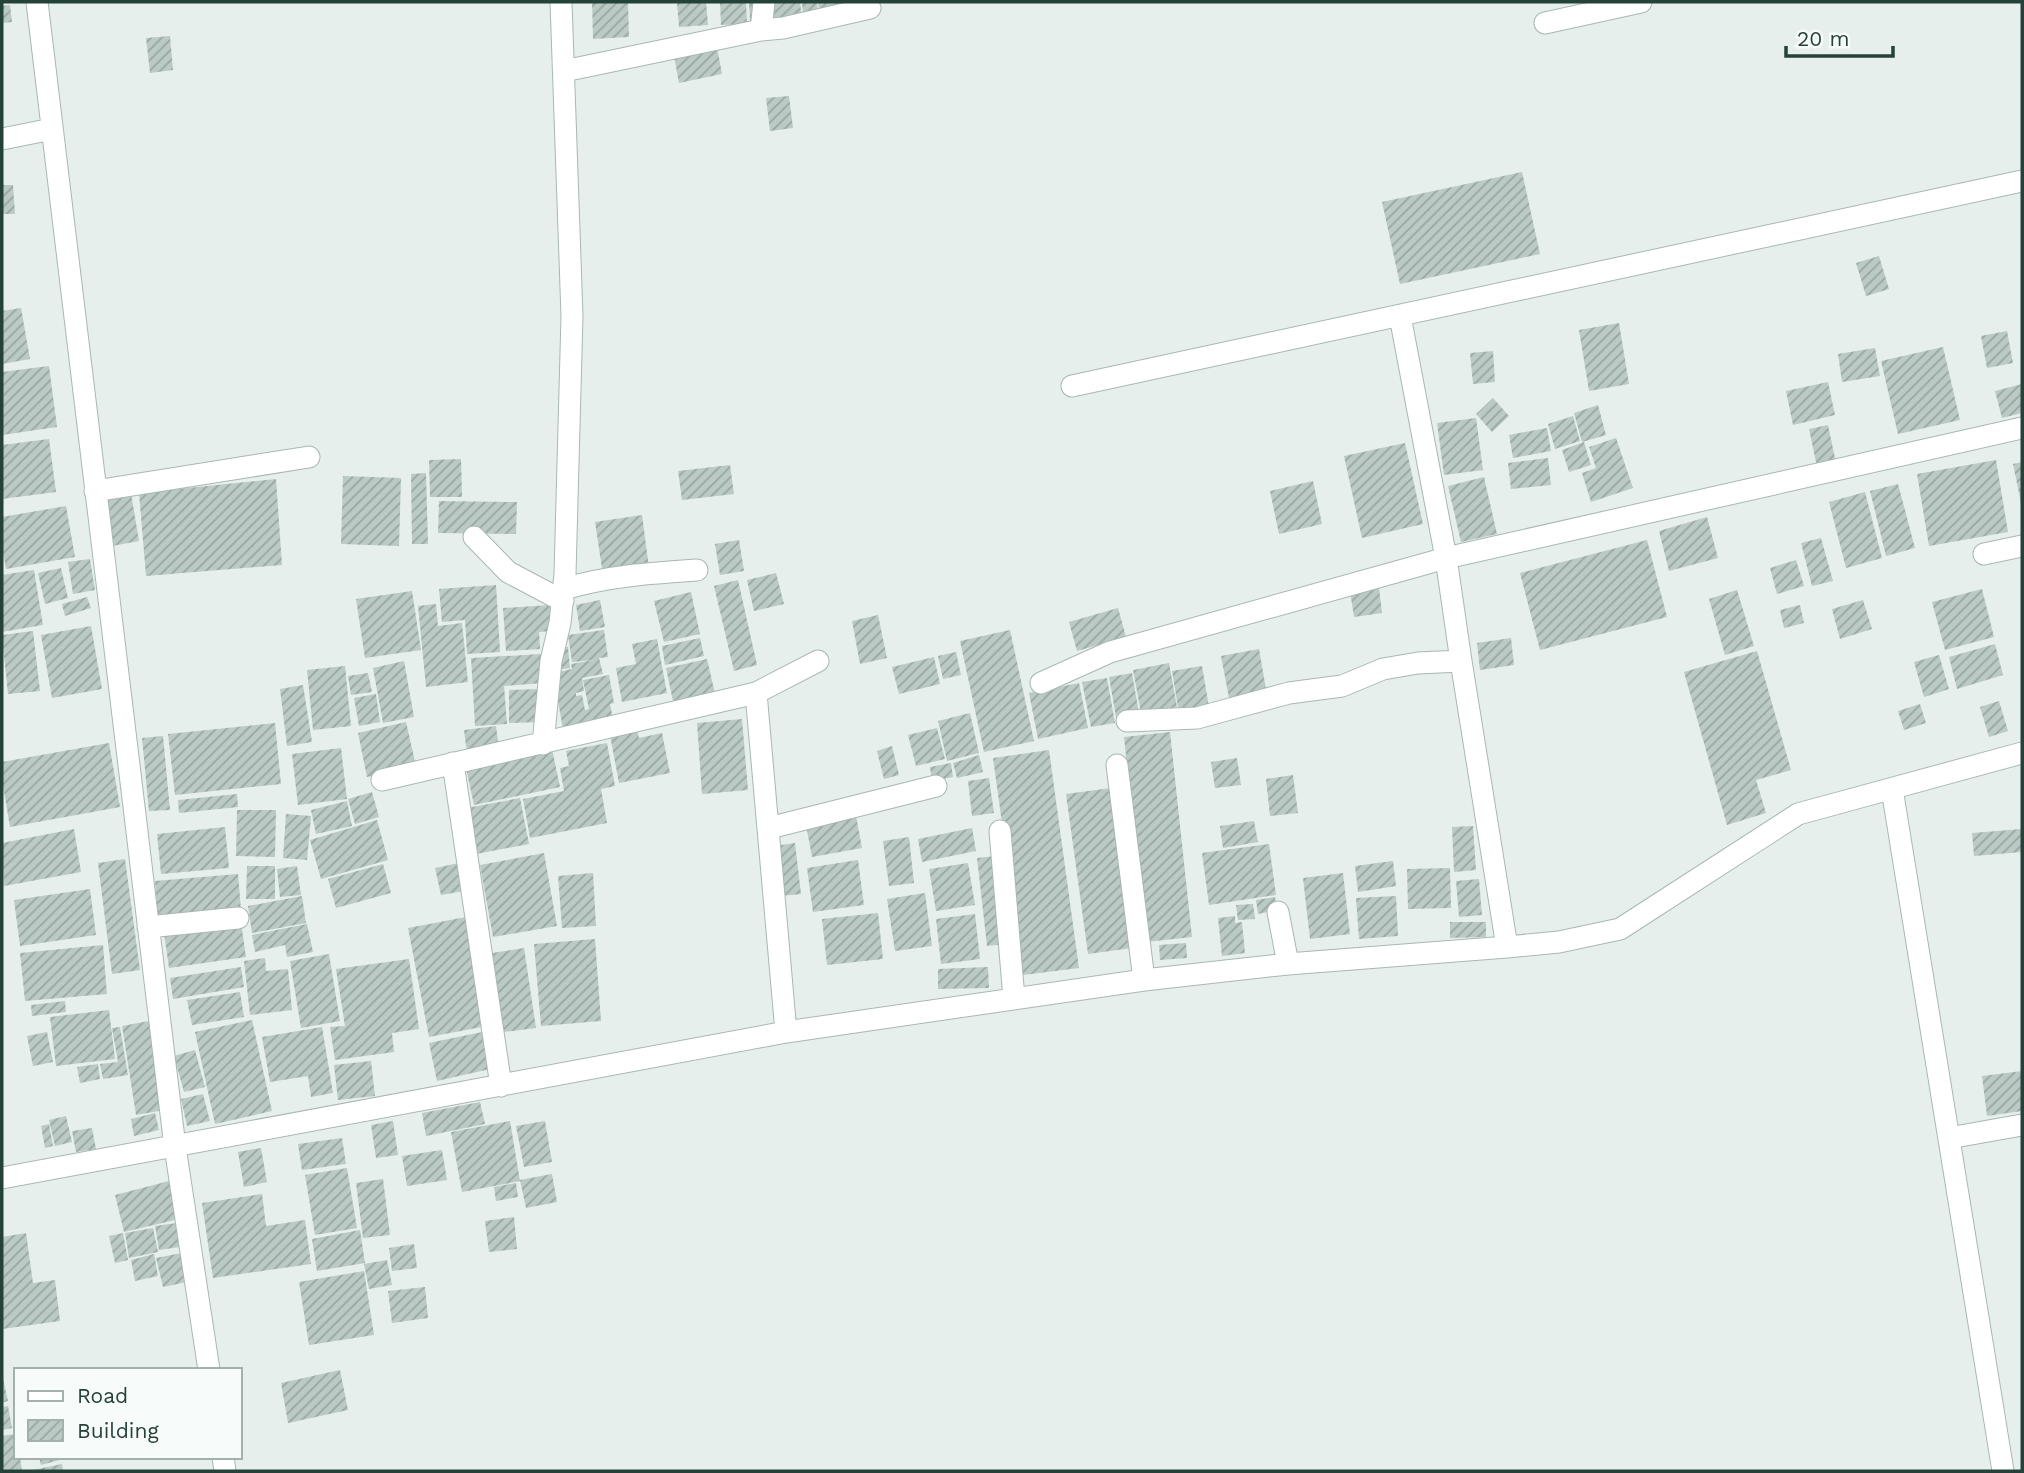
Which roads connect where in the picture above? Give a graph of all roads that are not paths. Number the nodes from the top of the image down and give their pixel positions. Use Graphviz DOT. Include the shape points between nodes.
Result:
graph roads {
  1 [pos="37,2"];
  2 [pos="561,2"];
  3 [pos="764,2"];
  4 [pos="1641,2"];
  5 [pos="870,8"];
  6 [pos="1545,23"];
  7 [pos="761,30"];
  8 [pos="564,71"];
  9 [pos="51,129"];
  10 [pos="2,139"];
  11 [pos="2022,181"];
  12 [pos="1400,316"];
  13 [pos="1072,386"];
  14 [pos="2022,428"];
  15 [pos="309,457"];
  16 [pos="95,491"];
  17 [pos="474,537"];
  18 [pos="2022,546"];
  19 [pos="1984,554"];
  20 [pos="1446,558"];
  21 [pos="697,570"];
  22 [pos="563,595"];
  23 [pos="818,661"];
  24 [pos="1461,661"];
  25 [pos="1041,683"];
  26 [pos="756,693"];
  27 [pos="1127,722"];
  28 [pos="543,744"];
  29 [pos="2022,753"];
  30 [pos="453,763"];
  31 [pos="1117,765"];
  32 [pos="382,780"];
  33 [pos="936,786"];
  34 [pos="1892,789"];
  35 [pos="768,828"];
  36 [pos="1000,831"];
  37 [pos="1278,912"];
  38 [pos="237,918"];
  39 [pos="148,928"];
  40 [pos="1507,947"];
  41 [pos="1287,964"];
  42 [pos="1144,980"];
  43 [pos="1014,999"];
  44 [pos="786,1032"];
  45 [pos="501,1086"];
  46 [pos="2022,1125"];
  47 [pos="1949,1138"];
  48 [pos="175,1147"];
  49 [pos="2,1178"];
  50 [pos="209,1368"];
  51 [pos="2003,1471"];
  1 -- 9 [label="street"];
  2 -- 8 [label="street"];
  3 -- 7 [label="street"];
  4 -- 6 [label="street"];
  5 -- 7 [label="street"];
  7 -- 8 [label="street"];
  8 -- 22 [label="street" via="572,316"];
  9 -- 10 [label="street"];
  9 -- 16 [label="street"];
  11 -- 12 [label="street"];
  12 -- 13 [label="street"];
  12 -- 20 [label="street"];
  14 -- 20 [label="street"];
  15 -- 16 [label="street"];
  16 -- 39 [label="street"];
  17 -- 22 [label="street" via="508,572"];
  18 -- 19 [label="street"];
  20 -- 24 [label="street"];
  20 -- 25 [label="street" via="1110,652"];
  21 -- 22 [label="street" via="585,582"];
  22 -- 28 [label="street"];
  23 -- 26 [label="street"];
  24 -- 27 [label="street" via="1383,669 1342,686 1289,693 1196,718"];
  24 -- 40 [label="street"];
  26 -- 28 [label="street"];
  26 -- 35 [label="street"];
  28 -- 30 [label="street"];
  29 -- 34 [label="street"];
  30 -- 32 [label="street"];
  30 -- 45 [label="street"];
  31 -- 42 [label="street"];
  33 -- 35 [label="street"];
  34 -- 40 [label="street" via="1797,814 1620,929"];
  34 -- 47 [label="street"];
  35 -- 44 [label="street"];
  36 -- 43 [label="street"];
  37 -- 41 [label="street"];
  38 -- 39 [label="street"];
  39 -- 48 [label="street"];
  40 -- 41 [label="street"];
  41 -- 42 [label="street"];
  42 -- 43 [label="street"];
  43 -- 44 [label="street"];
  44 -- 45 [label="street"];
  45 -- 48 [label="street"];
  46 -- 47 [label="street"];
  47 -- 51 [label="street"];
  48 -- 49 [label="street"];
  48 -- 50 [label="street"];
}
